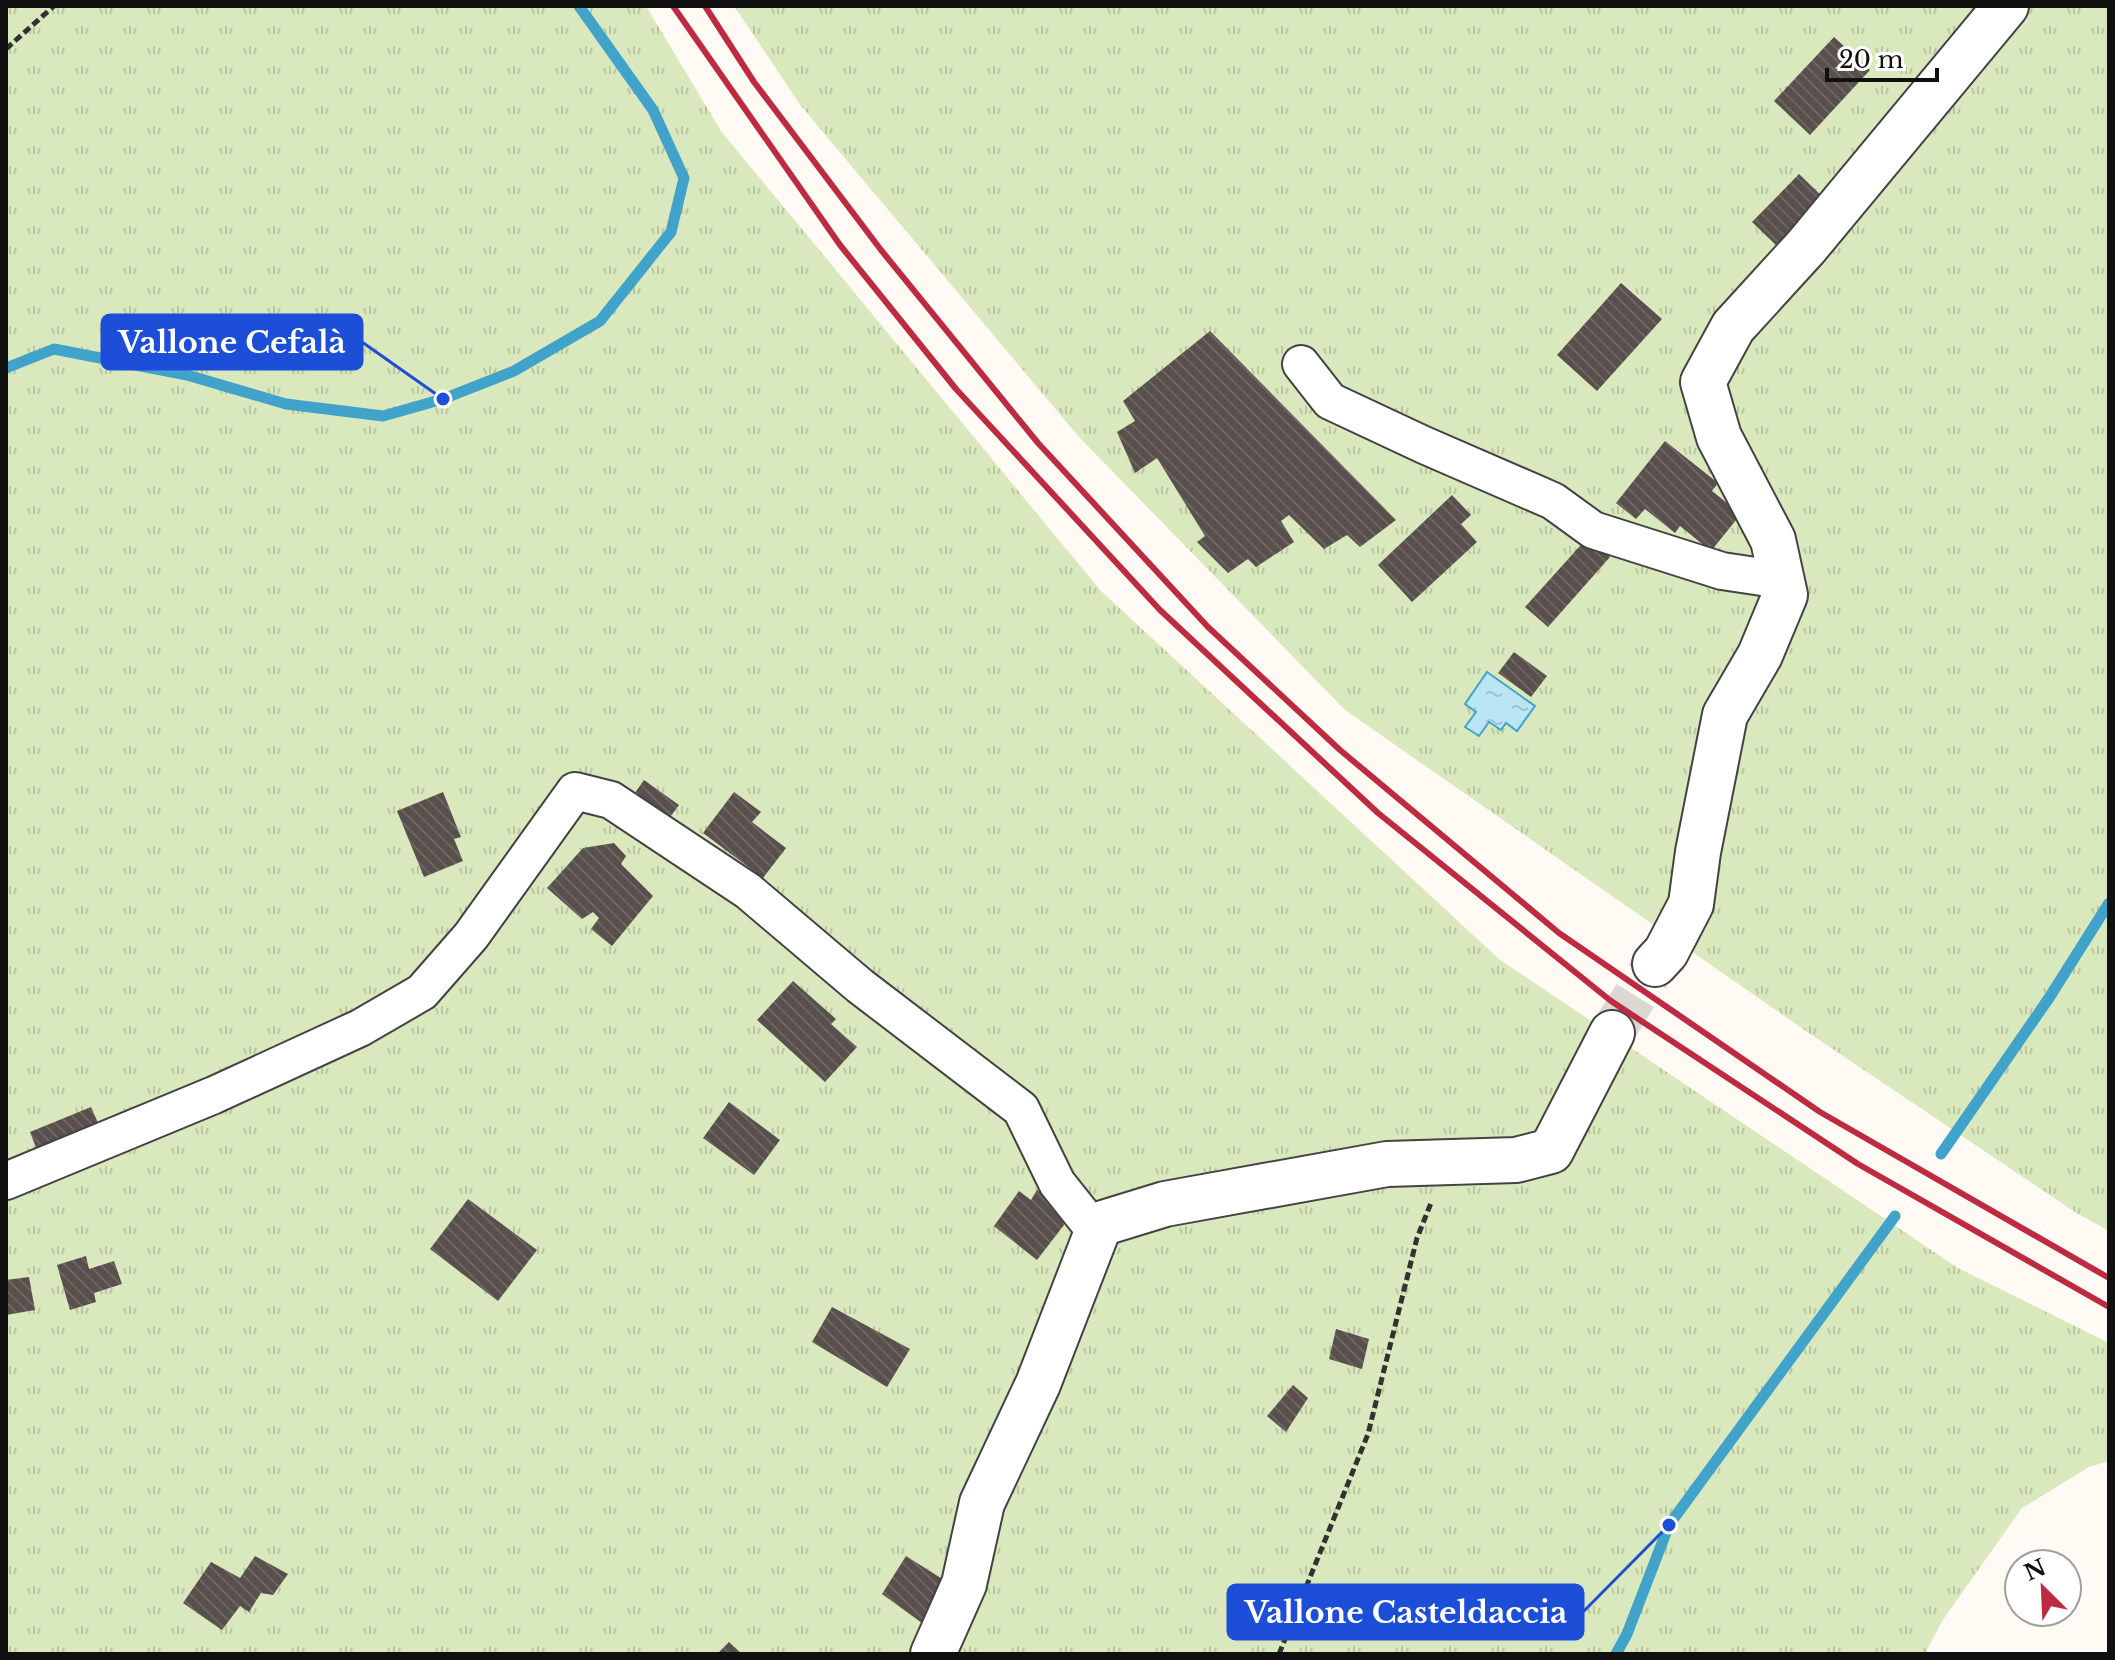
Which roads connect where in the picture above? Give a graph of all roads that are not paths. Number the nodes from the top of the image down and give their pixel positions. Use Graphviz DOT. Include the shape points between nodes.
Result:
graph roads {
  1 [pos="2006,6"];
  2 [pos="1301,364"];
  3 [pos="1782,580"];
  4 [pos="1655,964"];
  5 [pos="1612,1033"];
  6 [pos="6,1181"];
  7 [pos="1096,1232"];
  8 [pos="933,1654"];
  1 -- 3 [label="street" via="1733,327 1703,382 1719,437 1773,540"];
  2 -- 3 [label="street" via="1330,401 1553,501 1593,530 1722,571"];
  3 -- 4 [label="street" via="1785,595 1760,655 1725,715 1691,904"];
  5 -- 7 [label="street" via="1551,1151 1516,1160 1387,1164 1165,1204 1100,1224"];
  6 -- 7 [label="street" via="214,1095 360,1028 422,992 471,936 575,791 611,800 748,891 860,986 1021,1109 1057,1183"];
  7 -- 8 [label="street" via="1038,1384 982,1503 964,1584"];
}
